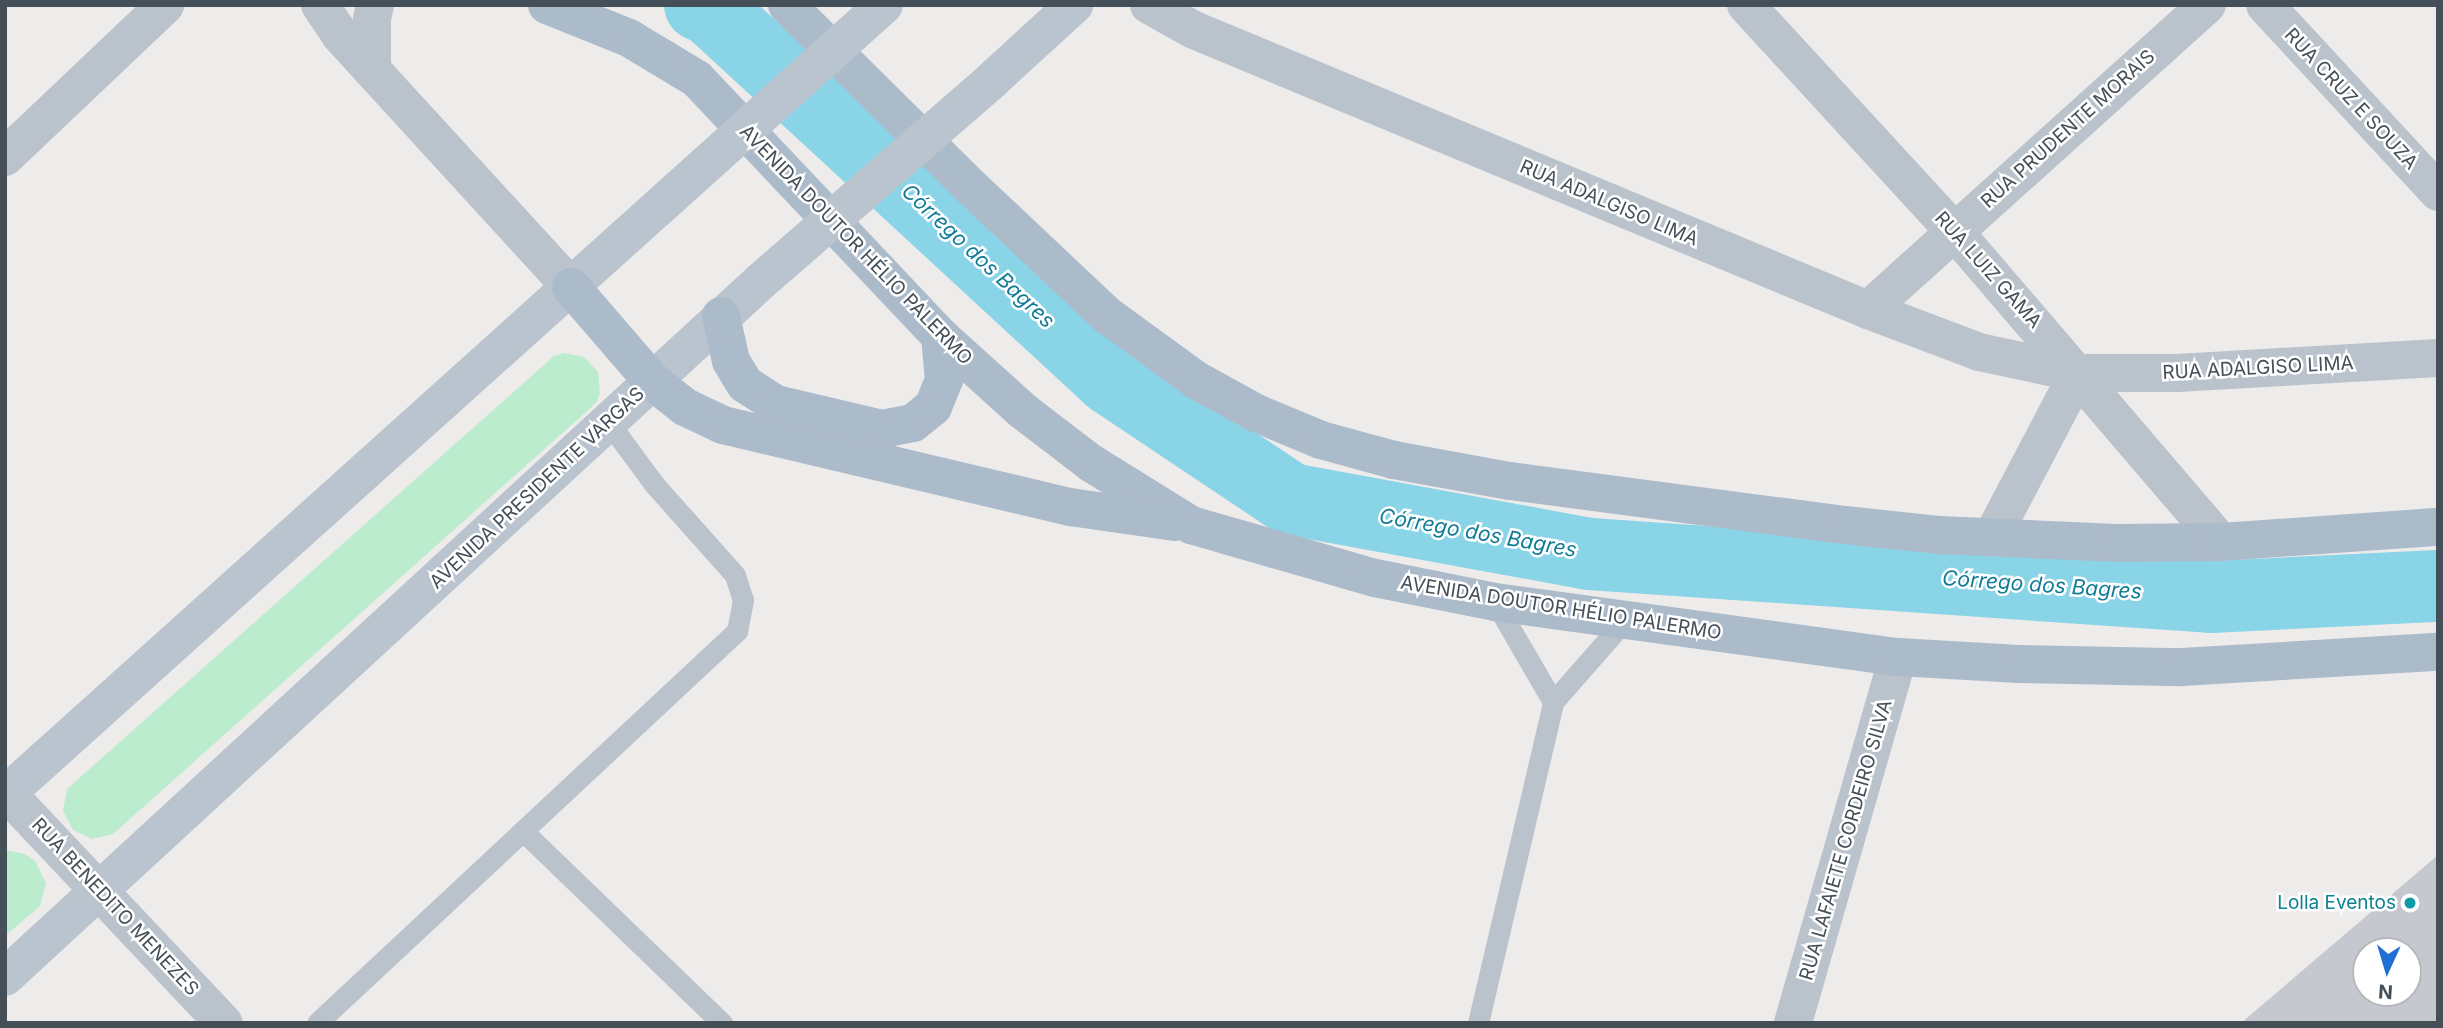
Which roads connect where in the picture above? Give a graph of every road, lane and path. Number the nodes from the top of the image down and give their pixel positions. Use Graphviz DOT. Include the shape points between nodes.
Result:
graph roads {
  1 [pos="165,5"];
  2 [pos="320,5"];
  3 [pos="375,5"];
  4 [pos="547,5"];
  5 [pos="787,5"];
  6 [pos="884,5"];
  7 [pos="1074,5"];
  8 [pos="1149,5"];
  9 [pos="1746,5"];
  10 [pos="2207,5"];
  11 [pos="2265,5"];
  12 [pos="372,70"];
  13 [pos="5,157"];
  14 [pos="2438,192"];
  15 [pos="1954,231"];
  16 [pos="572,287"];
  17 [pos="1868,310"];
  18 [pos="721,316"];
  19 [pos="940,336"];
  20 [pos="2438,358"];
  21 [pos="2078,373"];
  22 [pos="652,381"];
  23 [pos="609,423"];
  24 [pos="1191,524"];
  25 [pos="2438,527"];
  26 [pos="1992,537"];
  27 [pos="2221,542"];
  28 [pos="1495,601"];
  29 [pos="1625,620"];
  30 [pos="2438,652"];
  31 [pos="1898,657"];
  32 [pos="1553,702"];
  33 [pos="6,793"];
  34 [pos="523,831"];
  35 [pos="101,891"];
  36 [pos="5,977"];
  37 [pos="224,1023"];
  38 [pos="317,1023"];
  39 [pos="722,1023"];
  40 [pos="1478,1023"];
  41 [pos="1793,1023"];
  1 -- 13 [label="street"];
  2 -- 12 [label="street"];
  3 -- 12 [label="street"];
  4 -- 19 [label="main road, AVENIDA DOUTOR HÉLIO PALERMO" via="629,38 697,79"];
  5 -- 26 [label="main road" via="1107,315 1196,380 1256,413 1321,440 1394,460 1510,481 1845,525"];
  6 -- 16 [label="main road, bridge"];
  7 -- 18 [label="main road, AVENIDA PRESIDENTE VARGAS, bridge"];
  8 -- 17 [label="street, RUA ADALGISO LIMA" via="1194,30"];
  9 -- 15 [label="street, RUA LUIZ GAMA"];
  10 -- 15 [label="street, RUA PRUDENTE MORAIS"];
  11 -- 14 [label="street, RUA CRUZ E SOUZA"];
  12 -- 16 [label="street"];
  15 -- 17 [label="street, RUA PRUDENTE MORAIS"];
  15 -- 21 [label="street, RUA LUIZ GAMA"];
  16 -- 22 [label="main road"];
  16 -- 33 [label="main road"];
  17 -- 21 [label="street, RUA ADALGISO LIMA" via="1979,352"];
  18 -- 19 [label="main road" via="731,361 746,384 776,404 882,429 913,423 933,407 944,380"];
  18 -- 22 [label="main road, AVENIDA PRESIDENTE VARGAS"];
  19 -- 24 [label="main road, AVENIDA DOUTOR HÉLIO PALERMO" via="1023,411 1091,463"];
  20 -- 21 [label="street, RUA ADALGISO LIMA" via="2177,373"];
  21 -- 26 [label="street"];
  21 -- 27 [label="street, RUA LUIZ GAMA"];
  22 -- 23 [label="main road, AVENIDA PRESIDENTE VARGAS"];
  22 -- 24 [label="main road" via="685,407 723,425 1070,507"];
  23 -- 34 [label="lane" via="654,484 735,575 743,600 737,631"];
  23 -- 35 [label="main road, AVENIDA PRESIDENTE VARGAS"];
  24 -- 28 [label="main road, AVENIDA DOUTOR HÉLIO PALERMO" via="1376,578"];
  25 -- 27 [label="main road"];
  26 -- 27 [label="main road"];
  28 -- 29 [label="main road, AVENIDA DOUTOR HÉLIO PALERMO"];
  28 -- 32 [label="lane"];
  29 -- 31 [label="main road, AVENIDA DOUTOR HÉLIO PALERMO"];
  29 -- 32 [label="lane"];
  30 -- 31 [label="main road, AVENIDA DOUTOR HÉLIO PALERMO" via="2182,667"];
  31 -- 41 [label="street, RUA LAFAIETE CORDEIRO SILVA"];
  32 -- 40 [label="lane"];
  33 -- 35 [label="street, RUA BENEDITO MENEZES"];
  34 -- 38 [label="lane"];
  34 -- 39 [label="lane"];
  35 -- 36 [label="main road, AVENIDA PRESIDENTE VARGAS"];
  35 -- 37 [label="street, RUA BENEDITO MENEZES"];
}
